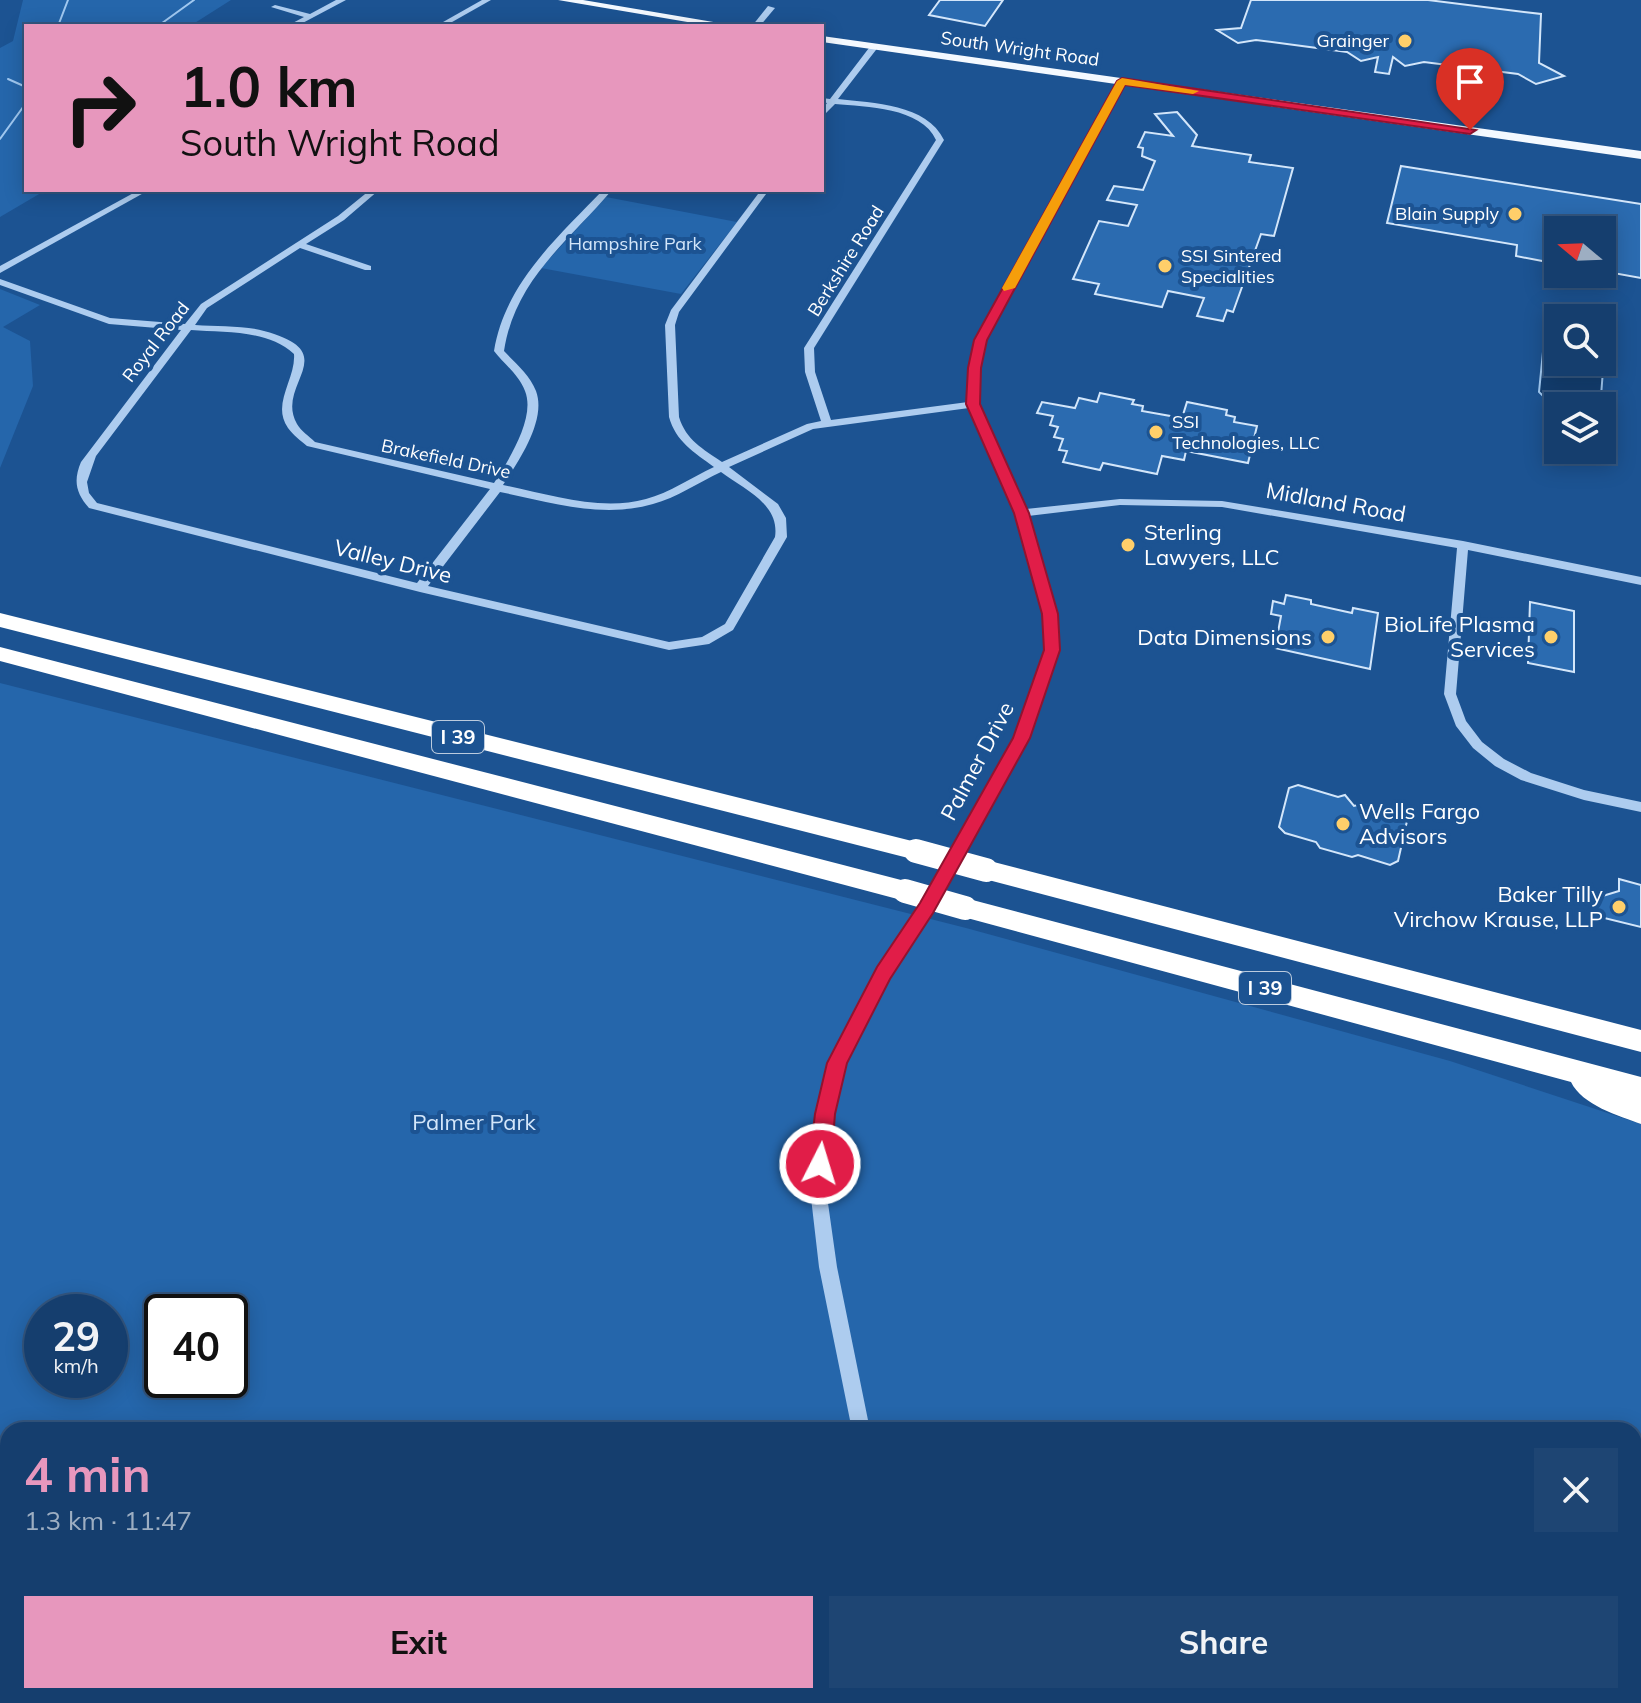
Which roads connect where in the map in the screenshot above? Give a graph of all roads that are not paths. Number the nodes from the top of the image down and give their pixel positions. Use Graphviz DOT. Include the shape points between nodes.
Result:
graph roads {
  1 [pos="342,0"];
  2 [pos="487,0"];
  3 [pos="563,0"];
  4 [pos="275,7"];
  5 [pos="771,8"];
  6 [pos="310,16"];
  7 [pos="295,24"];
  8 [pos="444,24"];
  9 [pos="719,24"];
  10 [pos="758,24"];
  11 [pos="824,39"];
  12 [pos="875,46"];
  13 [pos="1122,81"];
  14 [pos="827,101"];
  15 [pos="1641,155"];
  16 [pos="141,192"];
  17 [pos="373,192"];
  18 [pos="606,192"];
  19 [pos="763,192"];
  20 [pos="299,245"];
  21 [pos="368,268"];
  22 [pos="0,270"];
  23 [pos="0,282"];
  24 [pos="186,327"];
  25 [pos="973,404"];
  26 [pos="827,423"];
  27 [pos="721,467"];
  28 [pos="499,488"];
  29 [pos="81,491"];
  30 [pos="1022,513"];
  31 [pos="1463,545"];
  32 [pos="1641,581"];
  33 [pos="420,588"];
  34 [pos="0,620"];
  35 [pos="0,654"];
  36 [pos="1641,807"];
  37 [pos="1641,1041"];
  38 [pos="1566,1069"];
  39 [pos="1641,1089"];
  40 [pos="1641,1112"];
  41 [pos="859,1422"];
  1 -- 6 [label="street"];
  2 -- 8 [label="street"];
  3 -- 9 [label="main road"];
  4 -- 6 [label="street"];
  5 -- 10 [label="street"];
  6 -- 7 [label="street"];
  11 -- 12 [label="main road, South Wright Road"];
  12 -- 13 [label="main road, South Wright Road"];
  12 -- 14 [label="street"];
  13 -- 15 [label="main road, South Wright Road"];
  13 -- 25 [label="street, Palmer Drive" via="980,340"];
  14 -- 26 [label="street, Berkshire Road" via="900,112 933,124 939,133 938,147 809,348 810,372"];
  16 -- 22 [label="street"];
  17 -- 20 [label="street, Royal Road"];
  18 -- 28 [label="street" via="531,274 499,340 499,351 532,392 534,405"];
  19 -- 27 [label="street" via="681,300 670,325 678,430"];
  20 -- 21 [label="street"];
  20 -- 24 [label="street, Royal Road" via="216,297"];
  23 -- 24 [label="street, Brakefield Drive" via="92,317"];
  24 -- 28 [label="street, Brakefield Drive" via="260,333 290,343 302,364 285,406 286,420 311,444"];
  24 -- 29 [label="street, Royal Road" via="91,455 82,471"];
  25 -- 26 [label="street, Brakefield Drive"];
  25 -- 30 [label="street, Palmer Drive"];
  26 -- 27 [label="street, Brakefield Drive"];
  27 -- 28 [label="street, Brakefield Drive" via="653,501 628,507 601,508"];
  27 -- 33 [label="street, Valley Drive" via="770,502 784,524 729,627 705,641 669,646"];
  28 -- 33 [label="street"];
  29 -- 33 [label="street, Valley Drive" via="93,506"];
  30 -- 31 [label="street, Midland Road" via="1190,501"];
  30 -- 41 [label="street, Palmer Drive" via="1050,614 1052,650 1044,676 1022,738 883,973 837,1063 825,1114 818,1189"];
  31 -- 32 [label="street, Midland Road"];
  31 -- 36 [label="street" via="1450,694 1453,709 1476,743 1511,770 1559,789"];
  34 -- 37 [label="highway, I 39, bridge"];
  35 -- 38 [label="highway, I 39, bridge"];
  38 -- 39 [label="highway, I 39"];
  38 -- 40 [label="highway"];
}
